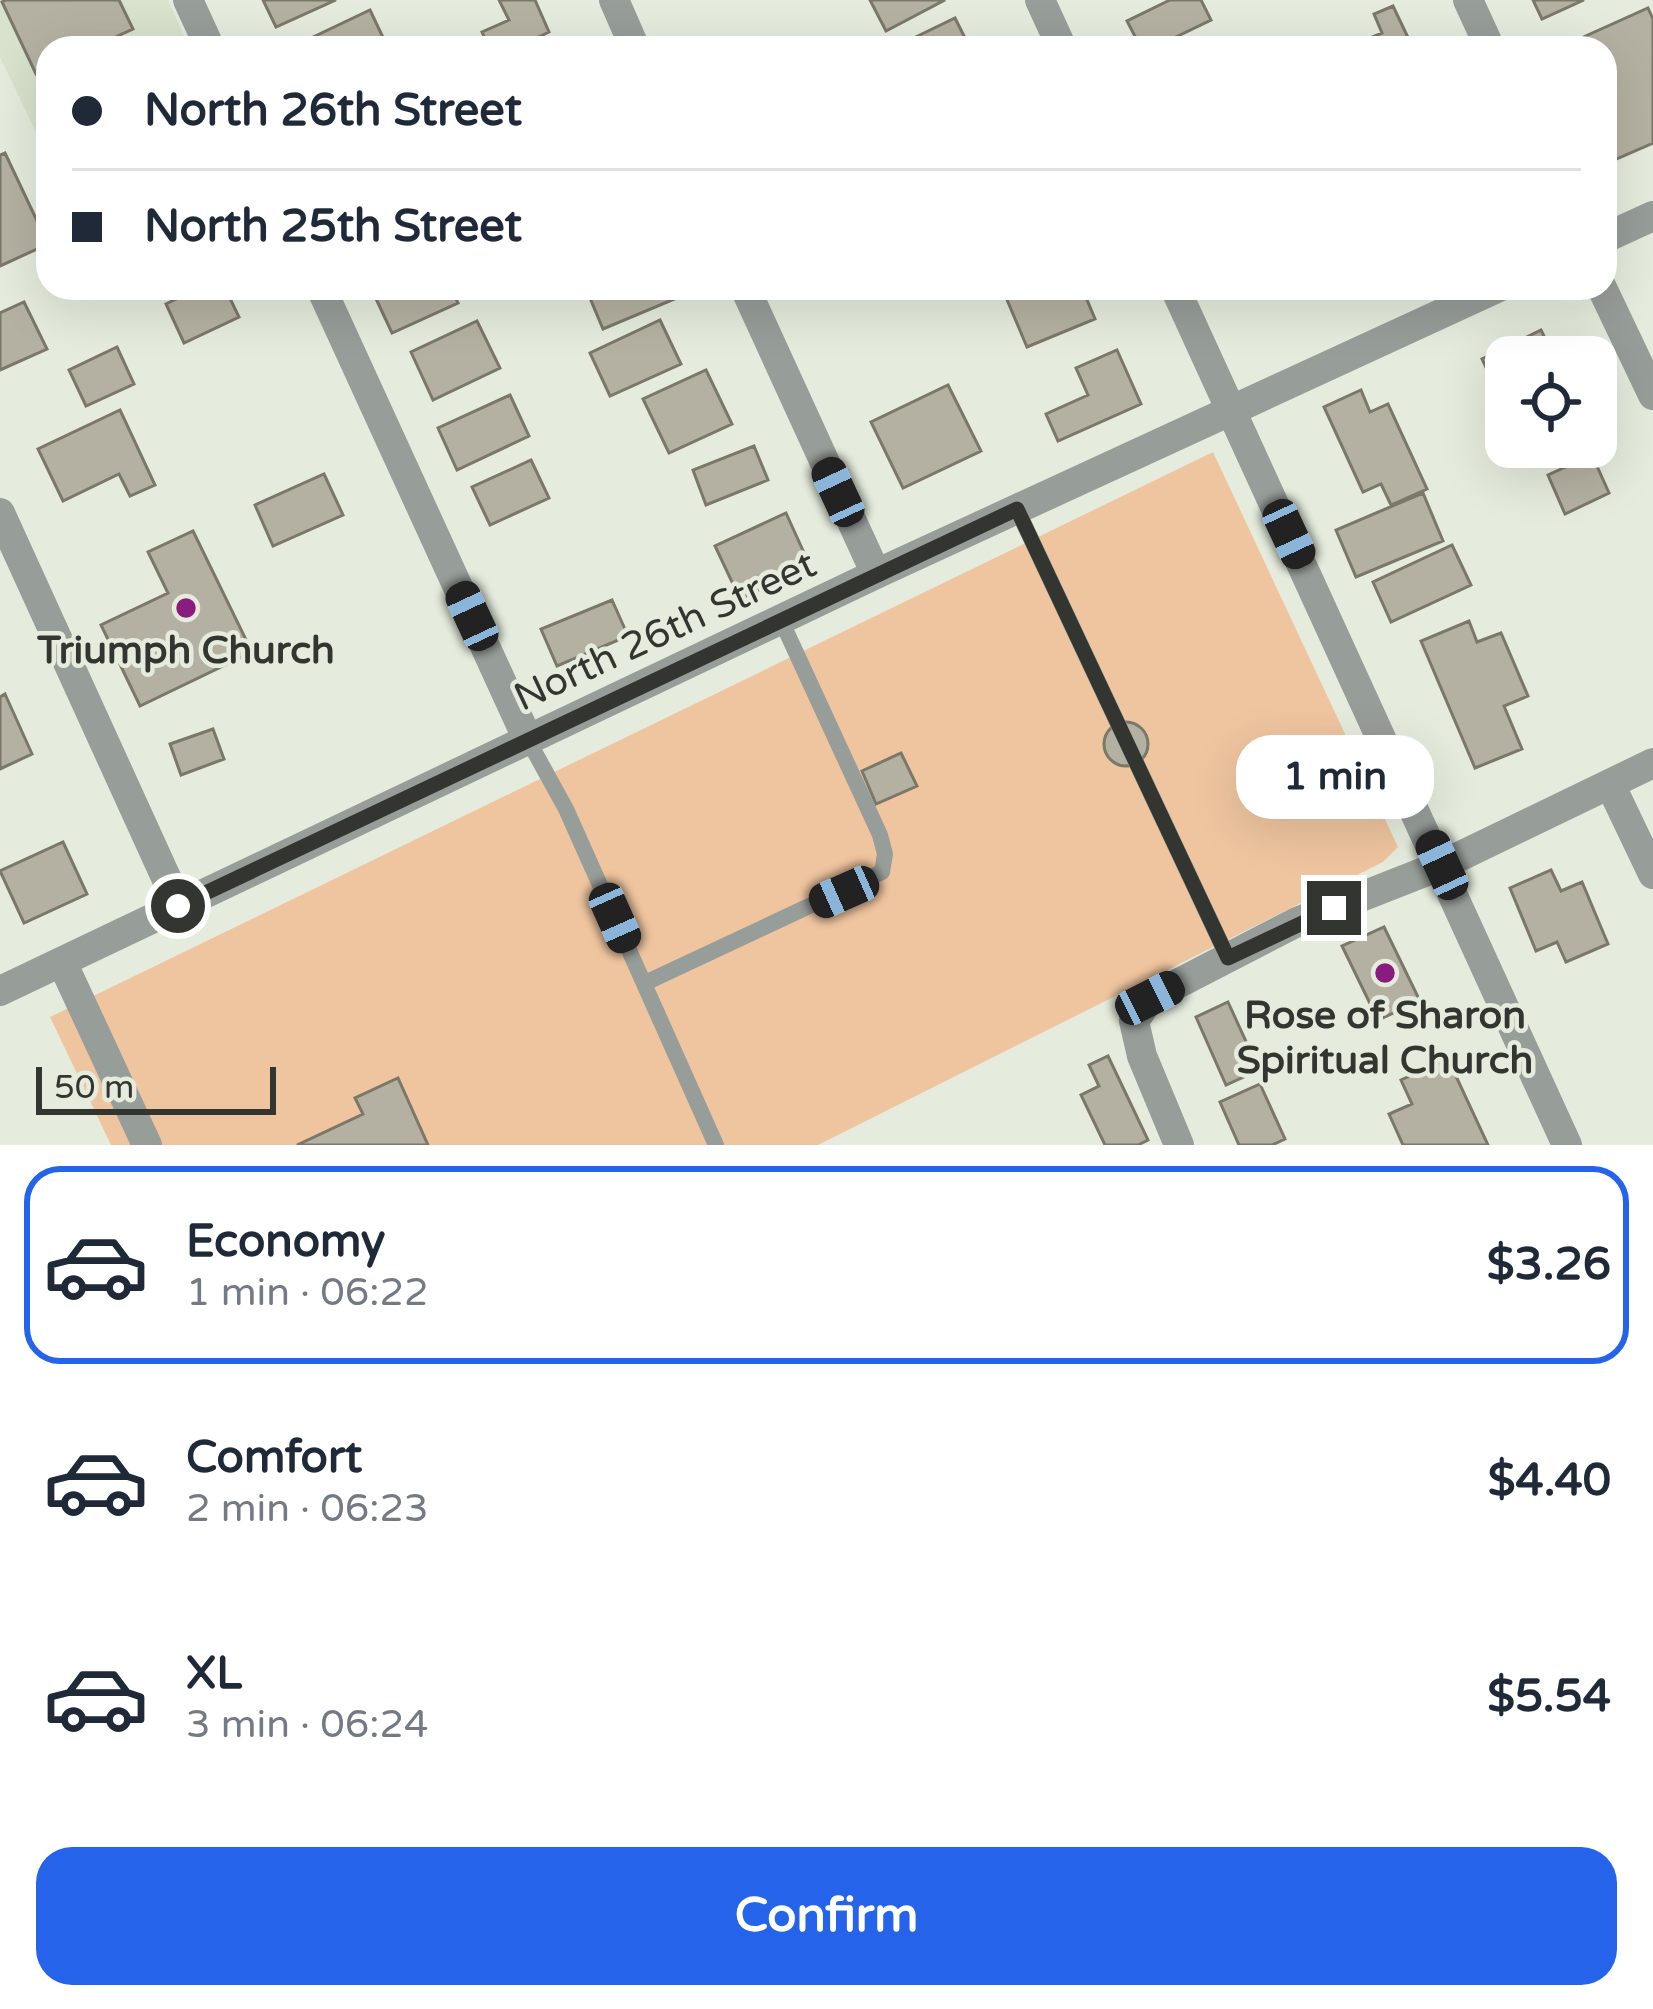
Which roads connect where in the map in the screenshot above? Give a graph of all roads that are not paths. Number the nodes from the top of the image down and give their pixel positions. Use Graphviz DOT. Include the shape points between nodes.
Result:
graph roads {
  1 [pos="188,0"];
  2 [pos="614,0"];
  3 [pos="1040,0"];
  4 [pos="1468,0"];
  5 [pos="204,36"];
  6 [pos="630,36"];
  7 [pos="1056,36"];
  8 [pos="1484,36"];
  9 [pos="1653,216"];
  10 [pos="1617,232"];
  11 [pos="326,300"];
  12 [pos="750,300"];
  13 [pos="1180,300"];
  14 [pos="1471,300"];
  15 [pos="1608,300"];
  16 [pos="1653,395"];
  17 [pos="1232,410"];
  18 [pos="1017,509"];
  19 [pos="0,513"];
  20 [pos="876,574"];
  21 [pos="781,620"];
  22 [pos="528,740"];
  23 [pos="1653,763"];
  24 [pos="1610,784"];
  25 [pos="1442,865"];
  26 [pos="1653,874"];
  27 [pos="178,906"];
  28 [pos="1228,958"];
  29 [pos="62,962"];
  30 [pos="645,983"];
  31 [pos="0,991"];
  32 [pos="147,1145"];
  33 [pos="716,1145"];
  34 [pos="1179,1145"];
  35 [pos="1567,1145"];
  1 -- 5 [label="street"];
  2 -- 6 [label="street"];
  3 -- 7 [label="street"];
  4 -- 8 [label="street"];
  9 -- 10 [label="street"];
  11 -- 22 [label="street"];
  12 -- 20 [label="street"];
  13 -- 17 [label="street"];
  14 -- 17 [label="street, North 26th Street"];
  15 -- 16 [label="street"];
  17 -- 18 [label="street, North 26th Street"];
  17 -- 25 [label="street"];
  18 -- 20 [label="street, North 26th Street"];
  18 -- 28 [label="lane"];
  19 -- 27 [label="street"];
  20 -- 21 [label="street, North 26th Street"];
  21 -- 22 [label="street, North 26th Street"];
  21 -- 30 [label="lane" via="880,835 882,872"];
  22 -- 27 [label="street, North 26th Street"];
  22 -- 30 [label="lane"];
  23 -- 24 [label="street"];
  24 -- 25 [label="street"];
  24 -- 26 [label="street"];
  25 -- 28 [label="street"];
  25 -- 35 [label="street"];
  27 -- 29 [label="street, North 26th Street"];
  28 -- 34 [label="street" via="1150,998 1134,1021"];
  29 -- 31 [label="street, North 26th Street"];
  29 -- 32 [label="street"];
  30 -- 33 [label="lane"];
}
